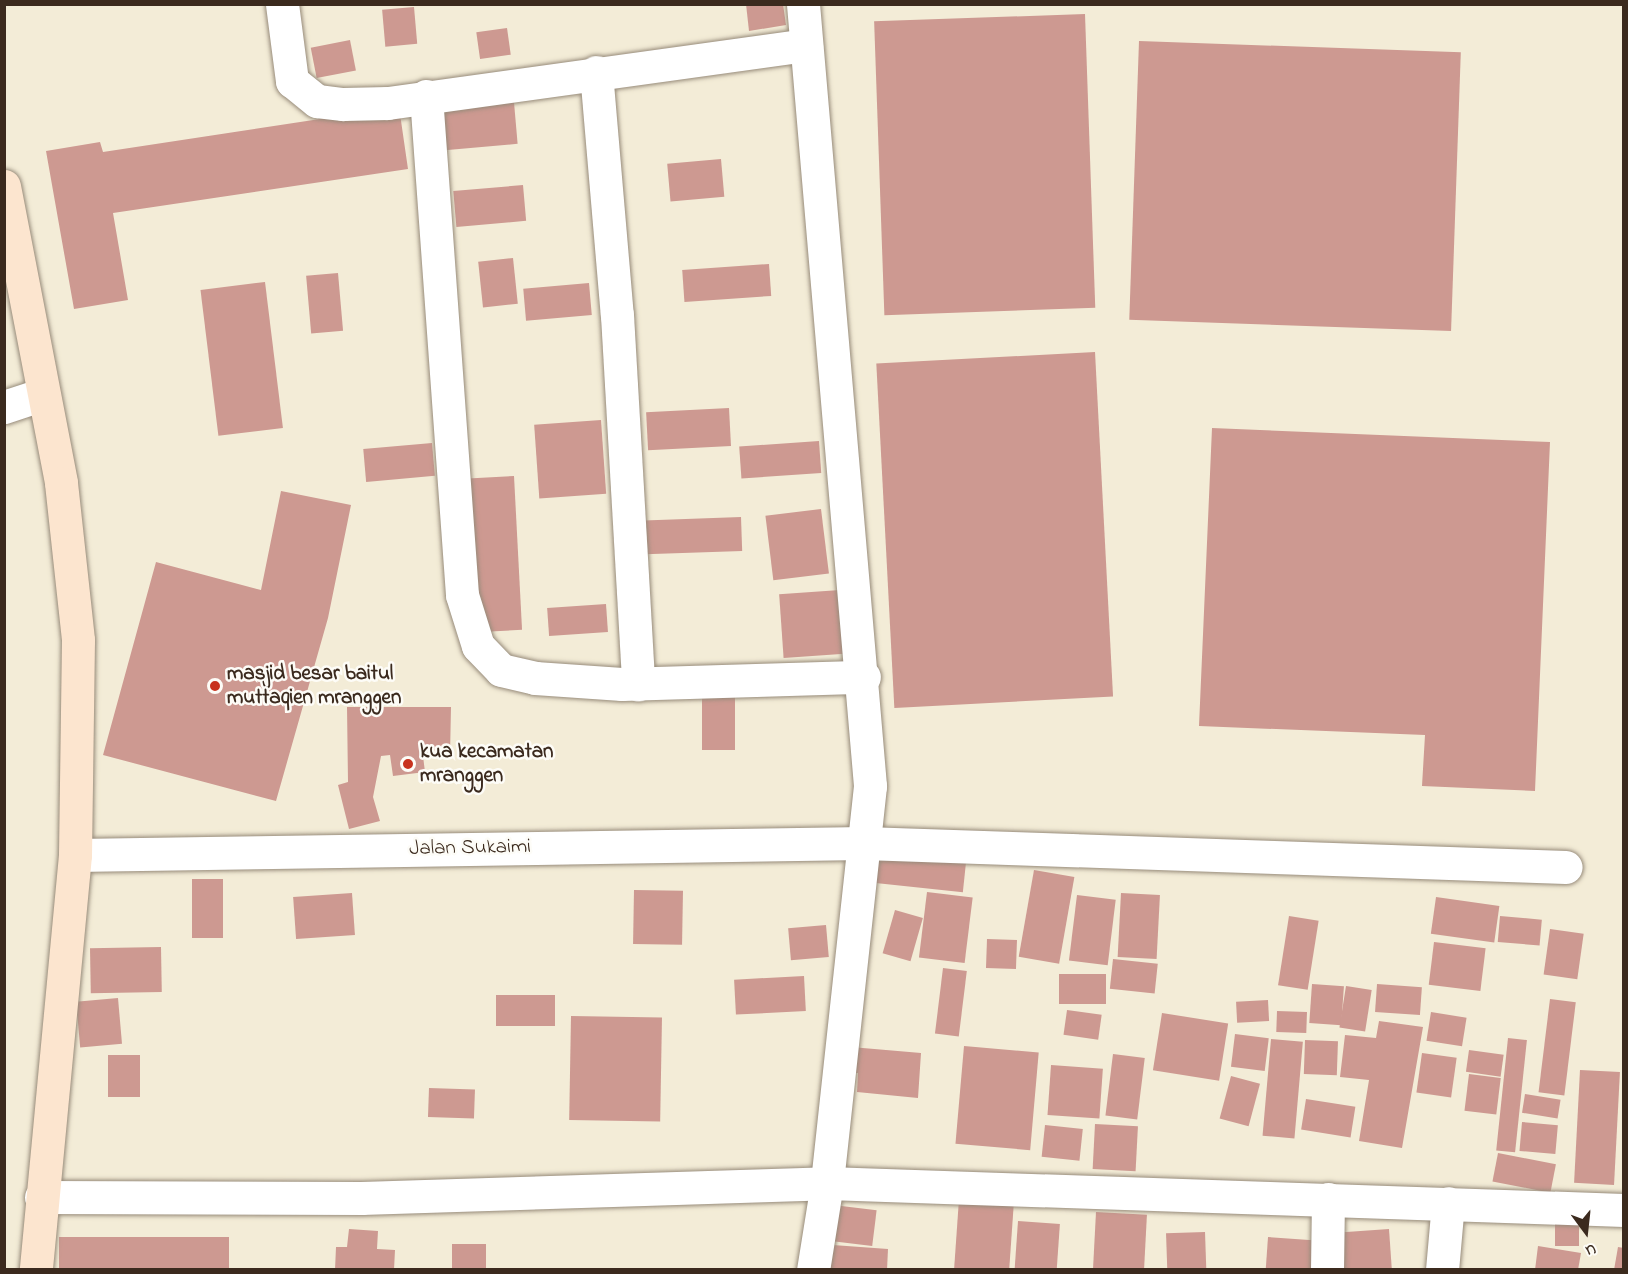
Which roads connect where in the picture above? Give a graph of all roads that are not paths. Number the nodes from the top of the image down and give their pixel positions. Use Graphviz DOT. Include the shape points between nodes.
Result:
graph roads {
  1 [pos="282,4"];
  2 [pos="803,4"];
  3 [pos="806,45"];
  4 [pos="596,72"];
  5 [pos="426,96"];
  6 [pos="4,186"];
  7 [pos="43,394"];
  8 [pos="4,407"];
  9 [pos="864,677"];
  10 [pos="638,684"];
  11 [pos="864,843"];
  12 [pos="75,855"];
  13 [pos="1566,867"];
  14 [pos="827,1183"];
  15 [pos="41,1197"];
  16 [pos="1328,1199"];
  17 [pos="1448,1203"];
  18 [pos="1623,1210"];
  19 [pos="36,1269"];
  20 [pos="813,1269"];
  21 [pos="1327,1269"];
  22 [pos="1442,1269"];
  1 -- 5 [label="street" via="292,81 303,94 343,104"];
  2 -- 3 [label="street"];
  3 -- 4 [label="street"];
  3 -- 9 [label="street"];
  4 -- 5 [label="street"];
  4 -- 10 [label="street" via="617,315"];
  5 -- 10 [label="street" via="462,595 478,646 501,670"];
  6 -- 7 [label="main road"];
  7 -- 8 [label="street"];
  7 -- 12 [label="main road" via="62,483 78,640"];
  9 -- 10 [label="street"];
  9 -- 11 [label="street" via="870,786"];
  11 -- 12 [label="street, Jalan Sukaimi"];
  11 -- 13 [label="street, Jalan Sukaimi"];
  11 -- 14 [label="street"];
  12 -- 15 [label="main road"];
  14 -- 15 [label="street" via="361,1198"];
  14 -- 16 [label="street"];
  14 -- 20 [label="street"];
  15 -- 19 [label="main road"];
  16 -- 17 [label="street"];
  16 -- 21 [label="street"];
  17 -- 18 [label="street"];
  17 -- 22 [label="street"];
}
